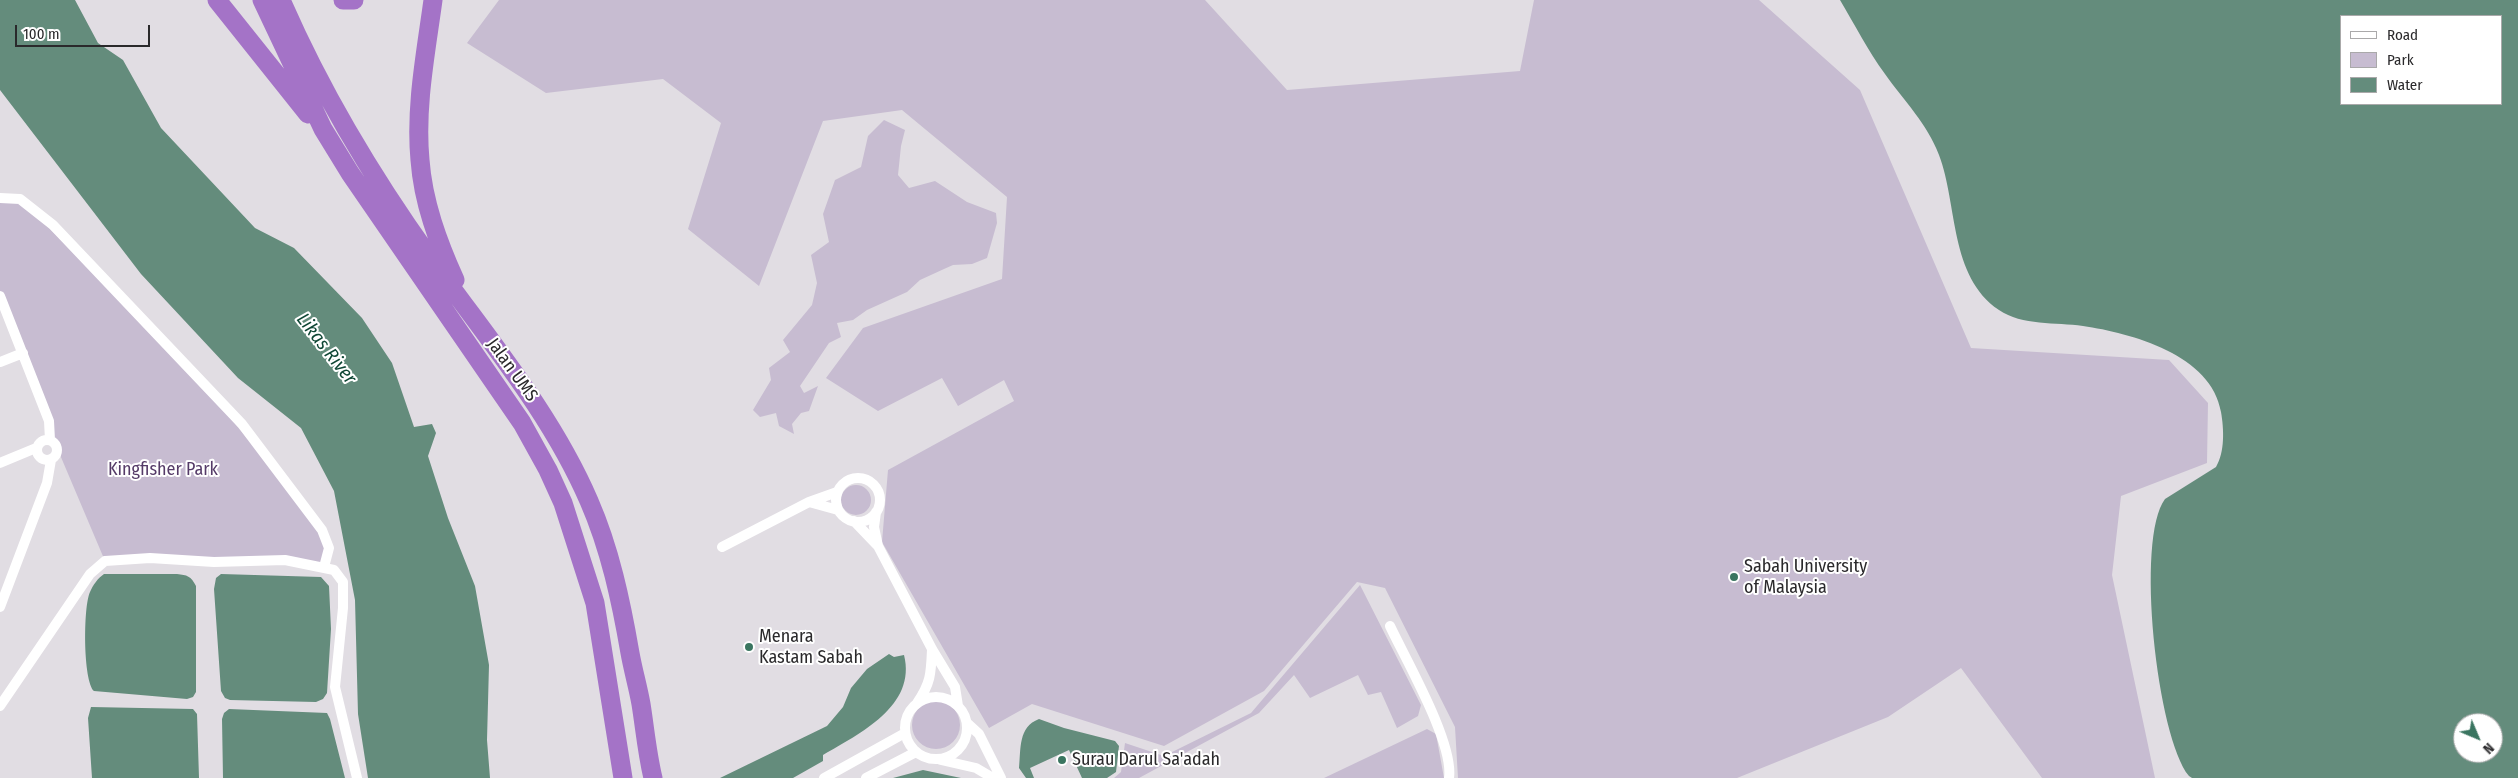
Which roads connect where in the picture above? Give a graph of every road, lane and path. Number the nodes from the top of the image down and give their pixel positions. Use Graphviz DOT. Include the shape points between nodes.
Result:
graph roads {
  1 [pos="217,0"];
  2 [pos="262,0"];
  3 [pos="281,0"];
  4 [pos="344,0"];
  5 [pos="354,0"];
  6 [pos="433,0"];
  7 [pos="319,122"];
  8 [pos="0,198"];
  9 [pos="0,296"];
  10 [pos="471,313"];
  11 [pos="23,353"];
  12 [pos="0,362"];
  13 [pos="50,440"];
  14 [pos="36,448"];
  15 [pos="50,460"];
  16 [pos="0,462"];
  17 [pos="837,492"];
  18 [pos="809,502"];
  19 [pos="838,510"];
  20 [pos="876,512"];
  21 [pos="854,521"];
  22 [pos="722,546"];
  23 [pos="878,546"];
  24 [pos="324,567"];
  25 [pos="0,608"];
  26 [pos="1390,626"];
  27 [pos="932,649"];
  28 [pos="916,704"];
  29 [pos="0,706"];
  30 [pos="958,706"];
  31 [pos="967,723"];
  32 [pos="905,733"];
  33 [pos="916,752"];
  34 [pos="938,759"];
  35 [pos="357,778"];
  36 [pos="623,778"];
  37 [pos="653,778"];
  38 [pos="824,778"];
  39 [pos="866,778"];
  40 [pos="993,778"];
  41 [pos="1000,778"];
  42 [pos="1450,778"];
  1 -- 7 [label="highway" via="301,107"];
  2 -- 7 [label="highway, Jalan UMS"];
  3 -- 10 [label="highway, Jalan UMS" via="326,96 358,152 430,259"];
  4 -- 5 [label="highway"];
  6 -- 10 [label="highway" via="421,103 420,159 428,212"];
  7 -- 36 [label="highway, Jalan UMS" via="350,173 522,424 548,470 563,503 596,603"];
  8 -- 24 [label="street" via="20,199 53,225 242,424 322,530 329,548"];
  9 -- 11 [label="street"];
  10 -- 37 [label="highway, Jalan UMS" via="540,410 588,500 600,531 628,634"];
  11 -- 12 [label="street"];
  11 -- 13 [label="street" via="49,421"];
  13 -- 14 [label="street" via="39,443"];
  13 -- 15 [label="street" via="57,449 56,456"];
  14 -- 15 [label="street" via="37,456"];
  14 -- 16 [label="street"];
  15 -- 25 [label="street" via="47,482"];
  17 -- 18 [label="street"];
  17 -- 19 [label="street"];
  17 -- 20 [label="street" via="848,480 865,479 873,483 880,502"];
  18 -- 19 [label="street"];
  18 -- 22 [label="street"];
  19 -- 21 [label="street"];
  20 -- 21 [label="street" via="866,520"];
  20 -- 23 [label="street" via="874,527"];
  21 -- 23 [label="street"];
  23 -- 27 [label="street"];
  24 -- 29 [label="street" via="285,560 214,562 150,558 105,561 90,574"];
  24 -- 35 [label="street" via="334,570 344,582 335,687"];
  26 -- 42 [label="street" via="1446,749"];
  27 -- 28 [label="street" via="927,689"];
  27 -- 30 [label="street" via="954,687"];
  28 -- 30 [label="street" via="935,697 948,699"];
  28 -- 32 [label="street" via="908,714"];
  30 -- 31 [label="street"];
  31 -- 34 [label="street" via="966,736 960,748 950,756"];
  31 -- 41 [label="street" via="979,734"];
  32 -- 33 [label="street"];
  32 -- 38 [label="street"];
  33 -- 34 [label="street"];
  33 -- 39 [label="street"];
  34 -- 40 [label="street" via="976,768"];
}
